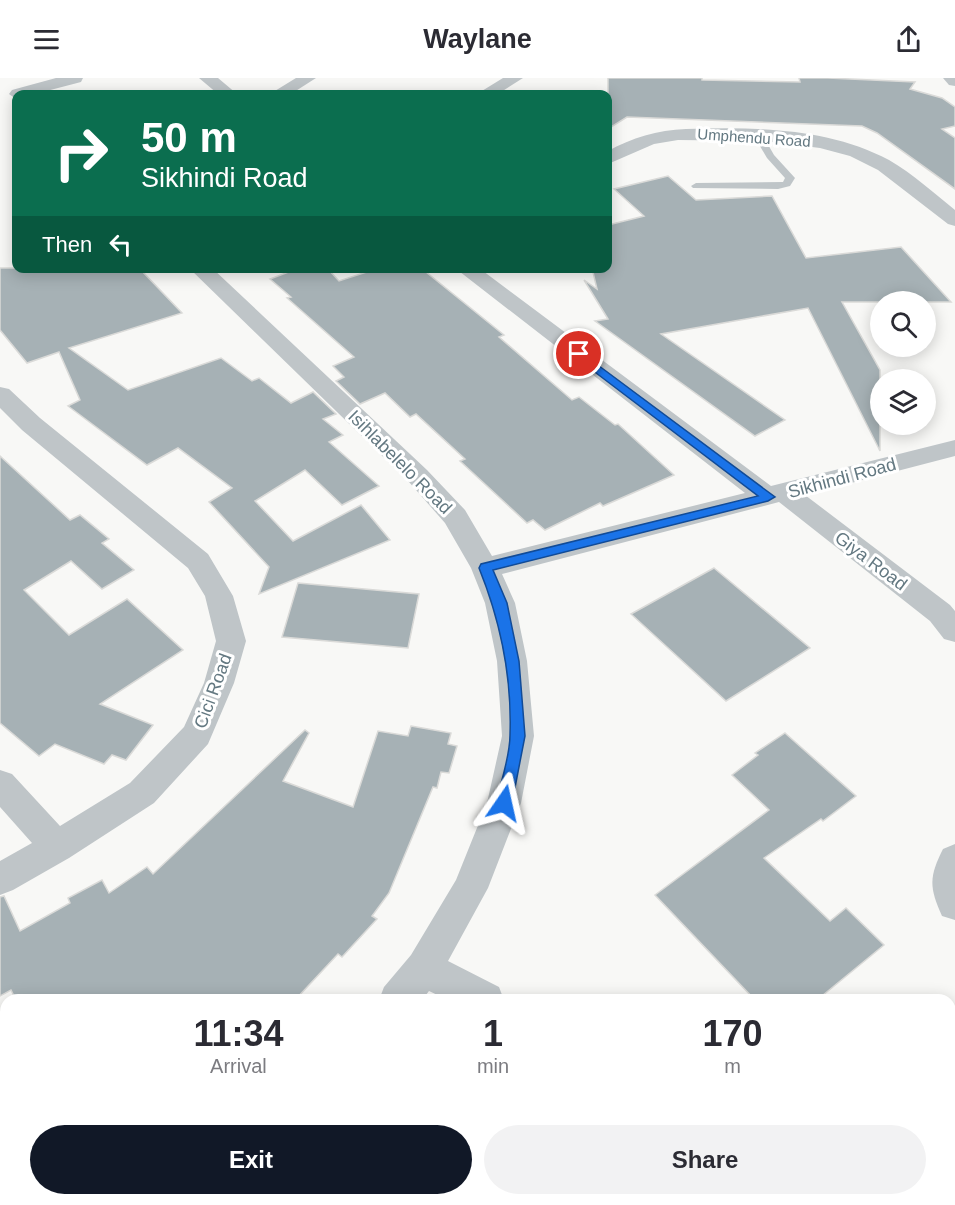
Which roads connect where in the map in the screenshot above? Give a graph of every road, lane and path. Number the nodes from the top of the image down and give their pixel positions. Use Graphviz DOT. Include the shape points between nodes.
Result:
graph roads {
  1 [pos="75,78"];
  2 [pos="207,78"];
  3 [pos="308,78"];
  4 [pos="515,78"];
  5 [pos="951,78"];
  6 [pos="955,81"];
  7 [pos="30,90"];
  8 [pos="223,90"];
  9 [pos="286,90"];
  10 [pos="493,90"];
  11 [pos="759,136"];
  12 [pos="612,157"];
  13 [pos="696,186"];
  14 [pos="955,220"];
  15 [pos="204,273"];
  16 [pos="472,273"];
  17 [pos="0,394"];
  18 [pos="955,448"];
  19 [pos="777,495"];
  20 [pos="485,568"];
  21 [pos="955,631"];
  22 [pos="0,784"];
  23 [pos="57,847"];
  24 [pos="955,860"];
  25 [pos="0,879"];
  26 [pos="955,904"];
  27 [pos="424,968"];
  28 [pos="403,994"];
  29 [pos="474,994"];
  1 -- 7 [label="street"];
  2 -- 8 [label="street"];
  3 -- 9 [label="street"];
  4 -- 10 [label="street"];
  5 -- 6 [label="street"];
  11 -- 12 [label="street, Umphendu Road" via="661,136"];
  11 -- 13 [label="lane" via="770,156 790,178 787,184"];
  11 -- 14 [label="street, Umphendu Road" via="827,144 867,157 897,174"];
  15 -- 20 [label="street, Isihlabelelo Road" via="418,476 455,517"];
  16 -- 19 [label="street, Giya Road"];
  17 -- 23 [label="street, Cici Road" via="198,561 219,596 231,641 219,683 197,735 142,793"];
  18 -- 19 [label="street, Sikhindi Road"];
  19 -- 20 [label="street, Sikhindi Road"];
  19 -- 21 [label="street, Giya Road" via="940,613"];
  20 -- 27 [label="street, Isihlabelelo Road" via="500,603 512,661 518,736 504,803 470,888"];
  22 -- 23 [label="street"];
  23 -- 25 [label="street, Cici Road"];
  24 -- 26 [label="street" via="949,873 949,890"];
  27 -- 28 [label="street, Isihlabelelo Road"];
  27 -- 29 [label="street"];
}
